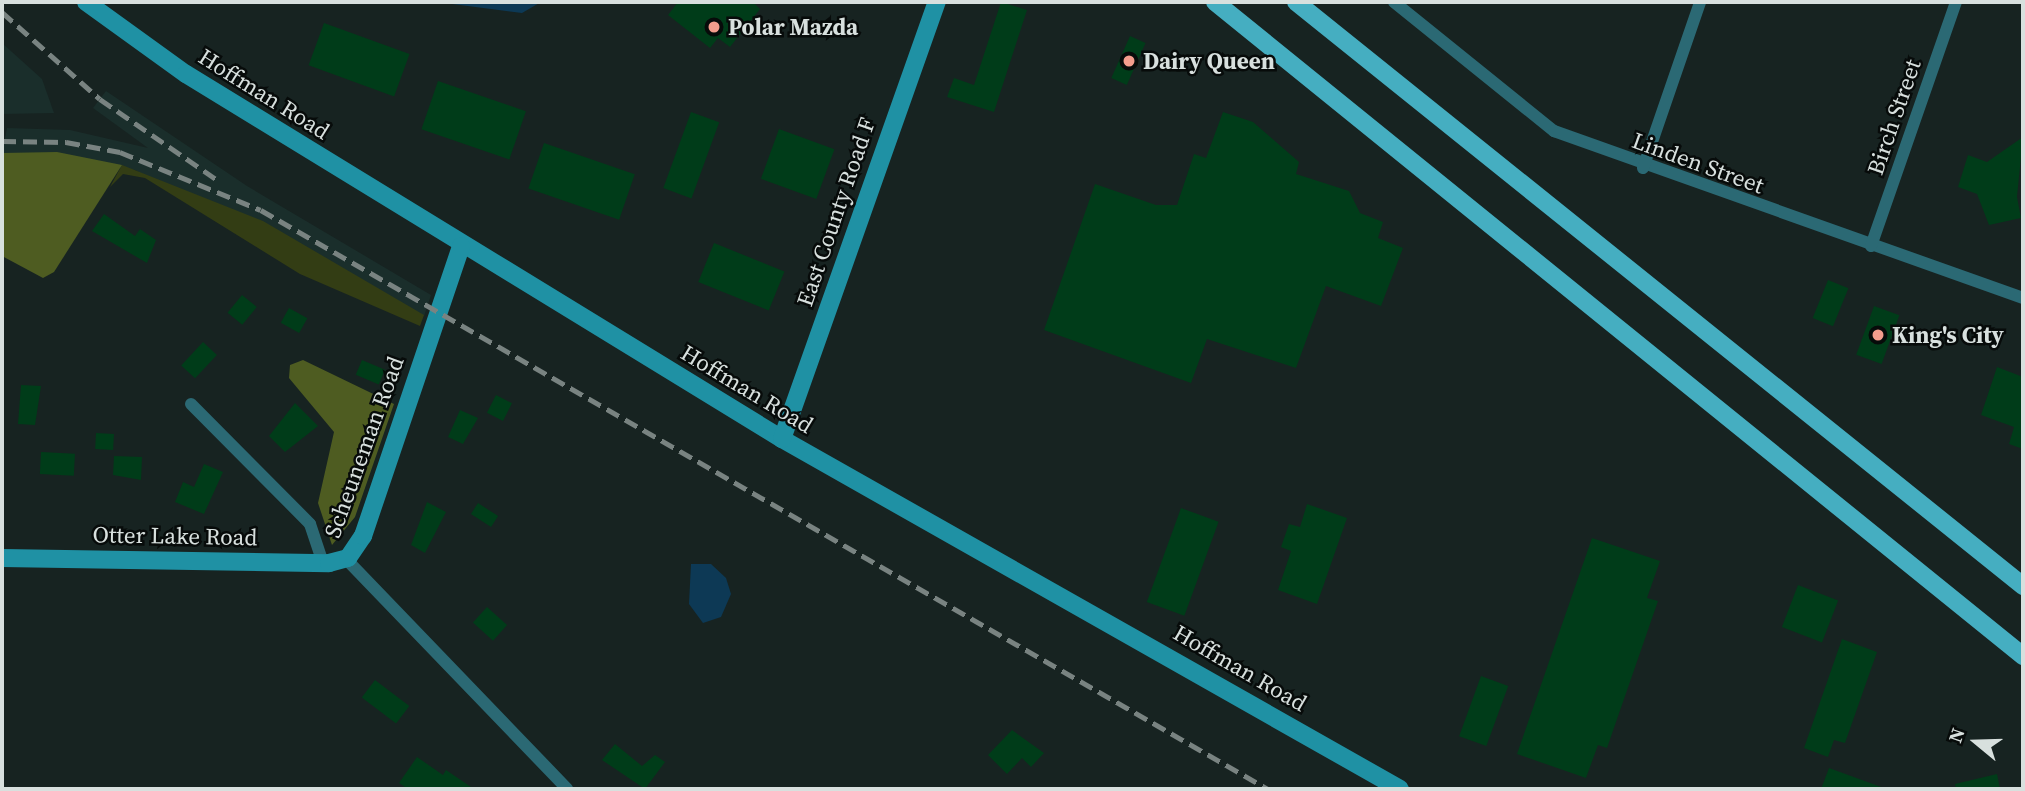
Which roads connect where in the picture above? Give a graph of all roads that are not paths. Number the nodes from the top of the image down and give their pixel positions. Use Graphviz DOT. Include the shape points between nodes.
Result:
graph roads {
  1 [pos="86,2"];
  2 [pos="937,2"];
  3 [pos="1214,2"];
  4 [pos="1296,2"];
  5 [pos="1394,2"];
  6 [pos="1700,2"];
  7 [pos="1956,2"];
  8 [pos="1643,168"];
  9 [pos="461,246"];
  10 [pos="1871,246"];
  11 [pos="2023,298"];
  12 [pos="191,404"];
  13 [pos="782,439"];
  14 [pos="2,558"];
  15 [pos="346,559"];
  16 [pos="323,563"];
  17 [pos="2023,586"];
  18 [pos="2023,656"];
  19 [pos="567,789"];
  20 [pos="1400,789"];
  1 -- 9 [label="street, Hoffman Road" via="186,74"];
  2 -- 13 [label="street, East County Road F"];
  3 -- 18 [label="main road"];
  4 -- 17 [label="main road"];
  5 -- 8 [label="street, Linden Street" via="1553,131"];
  6 -- 8 [label="street"];
  7 -- 10 [label="street, Birch Street"];
  8 -- 10 [label="street, Linden Street"];
  9 -- 13 [label="street, Hoffman Road"];
  9 -- 15 [label="street, Scheuneman Road" via="363,536"];
  10 -- 11 [label="street, Linden Street"];
  12 -- 16 [label="street" via="310,524"];
  13 -- 20 [label="street, Hoffman Road"];
  14 -- 16 [label="street, Otter Lake Road"];
  15 -- 16 [label="street, Otter Lake Road"];
  15 -- 19 [label="street, Scheuneman Road"];
}
